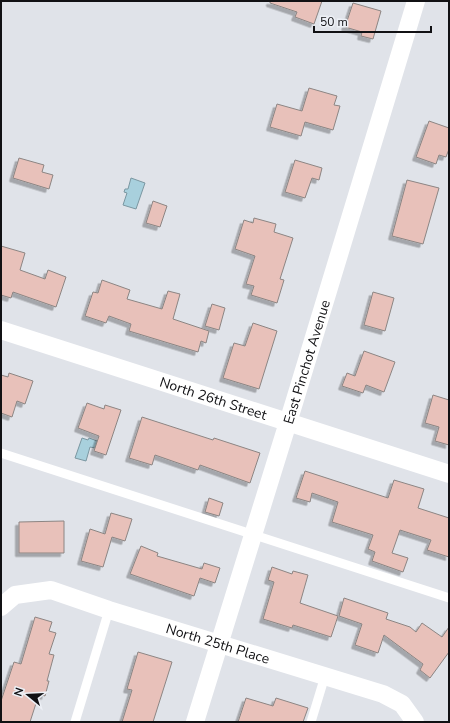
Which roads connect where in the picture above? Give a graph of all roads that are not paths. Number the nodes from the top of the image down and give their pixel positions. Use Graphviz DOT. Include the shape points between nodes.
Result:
graph roads {
  1 [pos="416,1"];
  2 [pos="1,330"];
  3 [pos="290,422"];
  4 [pos="1,453"];
  5 [pos="449,474"];
  6 [pos="252,535"];
  7 [pos="449,598"];
  8 [pos="8,601"];
  9 [pos="109,610"];
  10 [pos="220,644"];
  11 [pos="326,676"];
  12 [pos="414,720"];
  13 [pos="75,722"];
  14 [pos="195,722"];
  15 [pos="312,722"];
  1 -- 3 [label="street, East Pinchot Avenue"];
  2 -- 3 [label="street, North 26th Street"];
  3 -- 5 [label="street, North 26th Street"];
  3 -- 6 [label="street, East Pinchot Avenue"];
  4 -- 6 [label="lane"];
  6 -- 7 [label="lane"];
  6 -- 10 [label="street, East Pinchot Avenue"];
  8 -- 9 [label="street, North 25th Place" via="51,590"];
  9 -- 10 [label="street, North 25th Place"];
  9 -- 13 [label="lane"];
  10 -- 11 [label="street, North 25th Place"];
  10 -- 14 [label="street, East Pinchot Avenue"];
  11 -- 12 [label="street, North 25th Place" via="383,694 402,704"];
  11 -- 15 [label="lane"];
}
